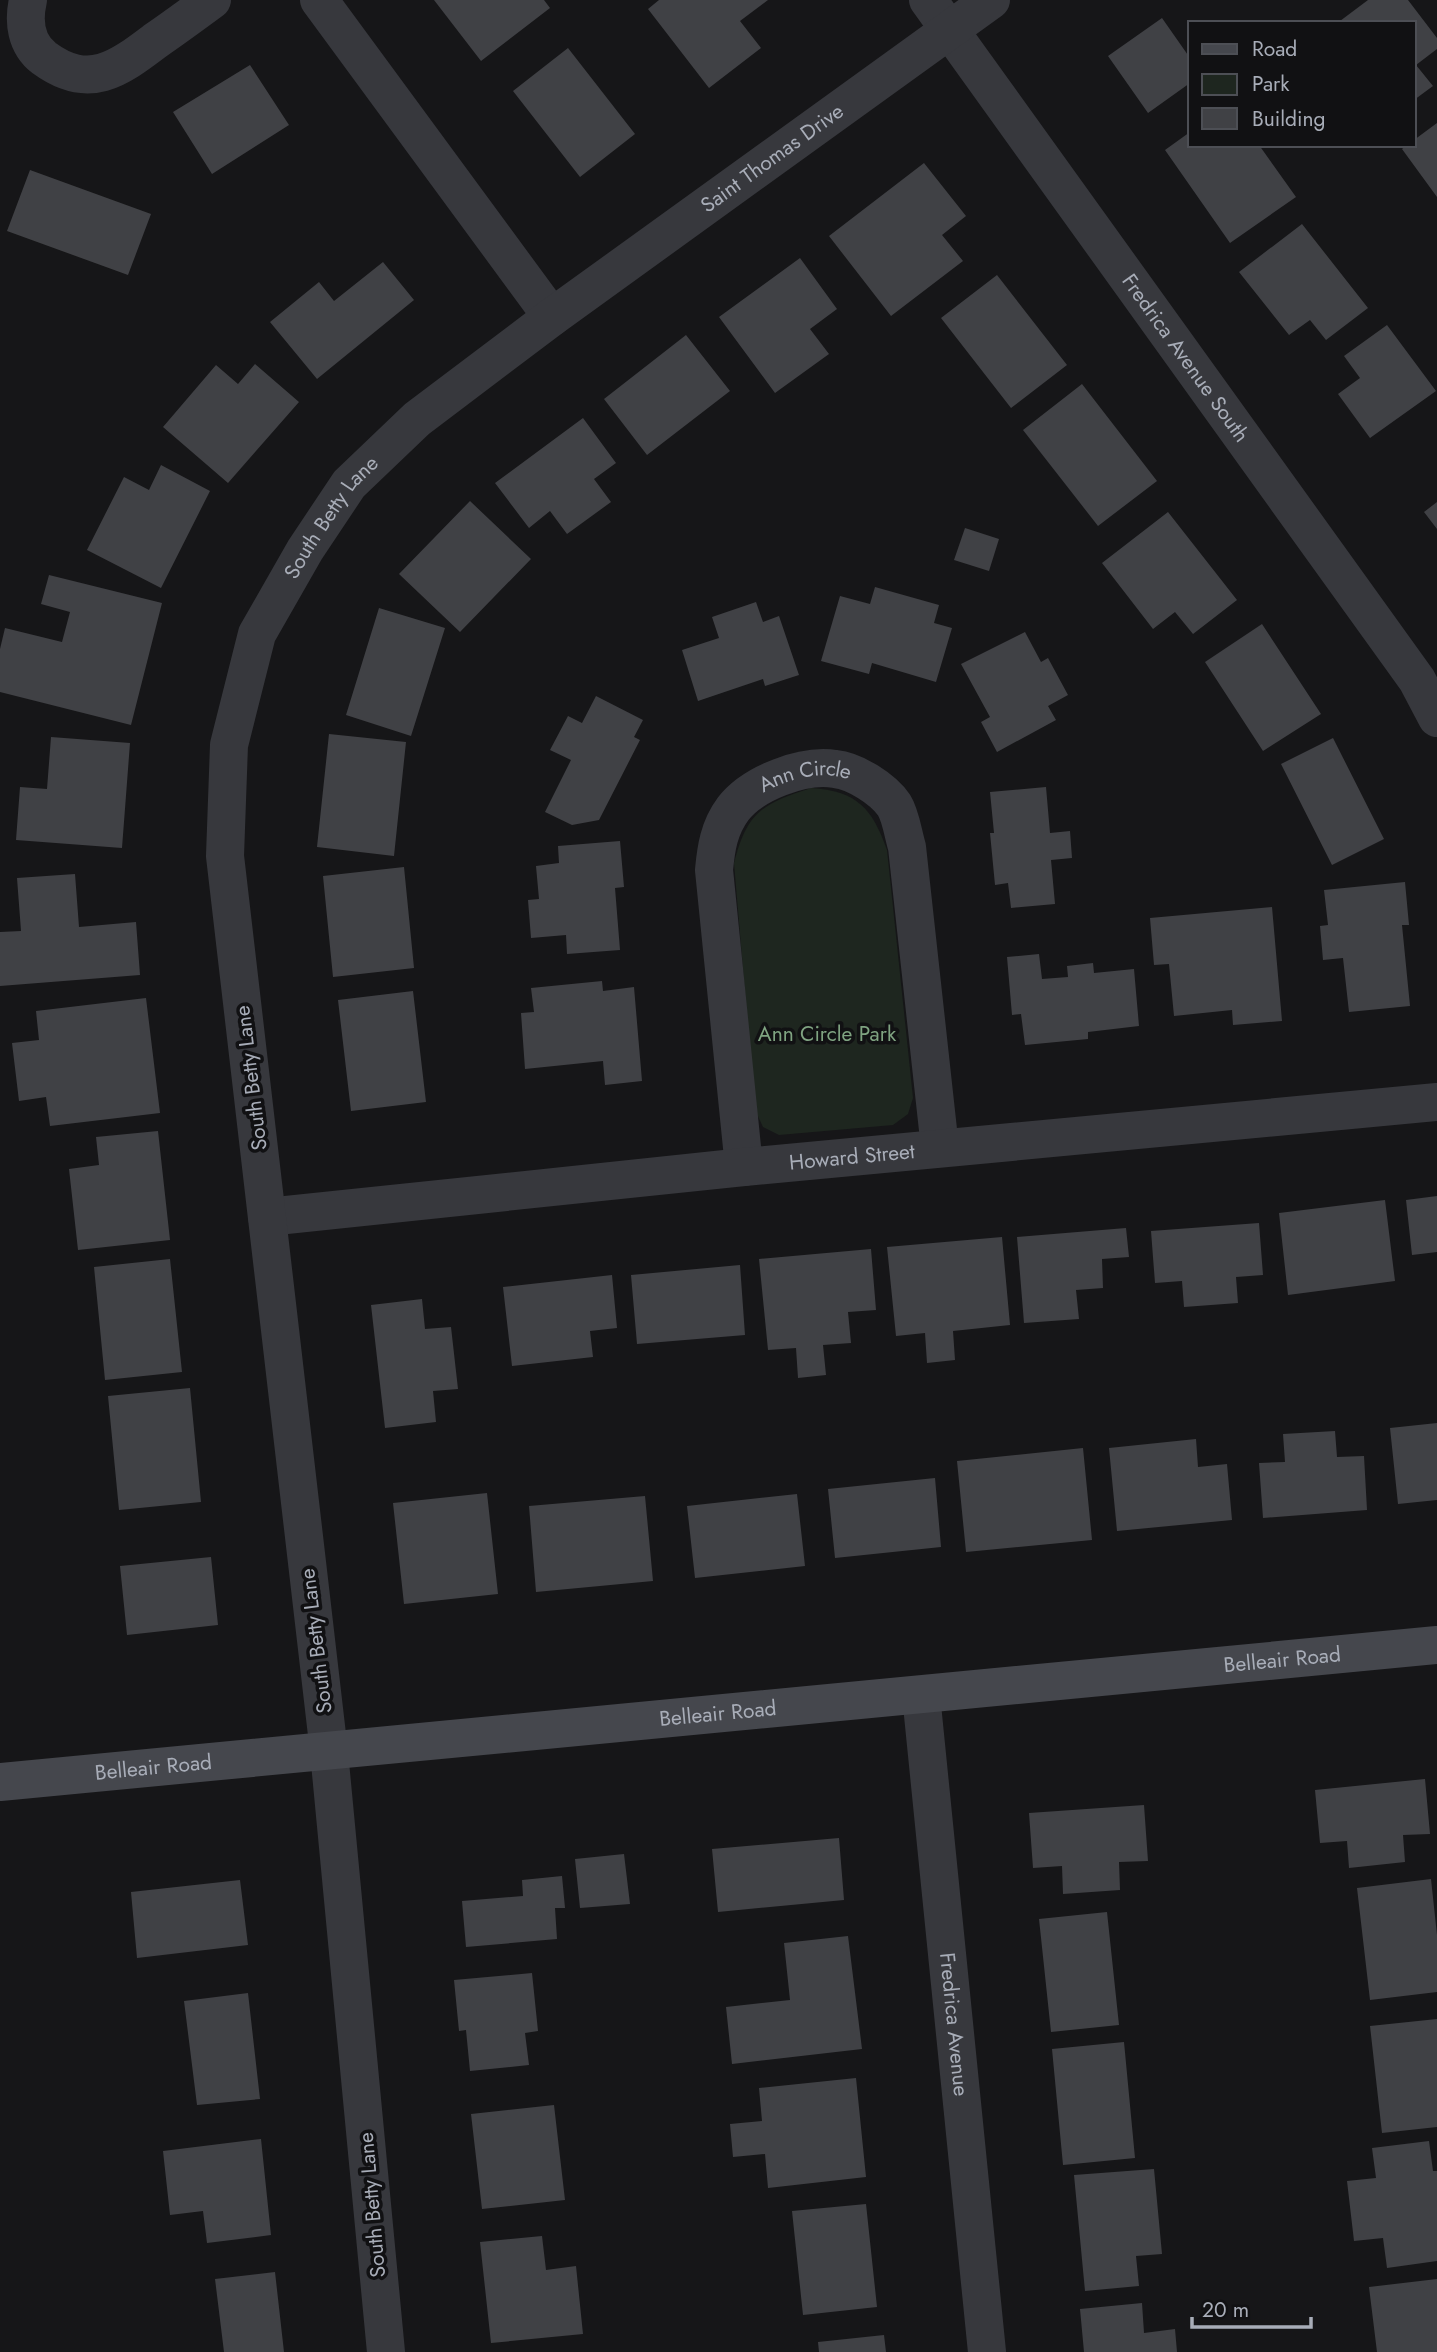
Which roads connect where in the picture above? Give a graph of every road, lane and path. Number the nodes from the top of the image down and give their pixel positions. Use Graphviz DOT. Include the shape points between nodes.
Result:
graph roads {
  1 [pos="28,0"];
  2 [pos="212,0"];
  3 [pos="318,0"];
  4 [pos="991,0"];
  5 [pos="939,15"];
  6 [pos="552,317"];
  7 [pos="1437,718"];
  8 [pos="1437,1102"];
  9 [pos="940,1147"];
  10 [pos="744,1167"];
  11 [pos="267,1217"];
  12 [pos="1437,1645"];
  13 [pos="921,1695"];
  14 [pos="329,1752"];
  15 [pos="0,1783"];
  16 [pos="386,2352"];
  17 [pos="987,2352"];
  1 -- 2 [label="street" via="24,14 27,35 36,52 54,65 93,75 118,68"];
  3 -- 6 [label="street"];
  4 -- 5 [label="street, Saint Thomas Drive"];
  5 -- 6 [label="street, Saint Thomas Drive"];
  5 -- 7 [label="street, Fredrica Avenue South" via="1417,680"];
  6 -- 11 [label="street, South Betty Lane" via="417,419 349,484 257,634 229,745 225,856"];
  8 -- 9 [label="street, Howard Street"];
  9 -- 10 [label="street, Howard Street"];
  9 -- 10 [label="street, Ann Circle" via="907,847 894,806 866,780 835,769 798,771 754,789 733,809 717,840 714,870"];
  10 -- 11 [label="street, Howard Street"];
  11 -- 14 [label="street, South Betty Lane"];
  12 -- 13 [label="main road, Belleair Road"];
  13 -- 14 [label="main road, Belleair Road"];
  13 -- 17 [label="street, Fredrica Avenue"];
  14 -- 15 [label="main road, Belleair Road"];
  14 -- 16 [label="street, South Betty Lane"];
}
